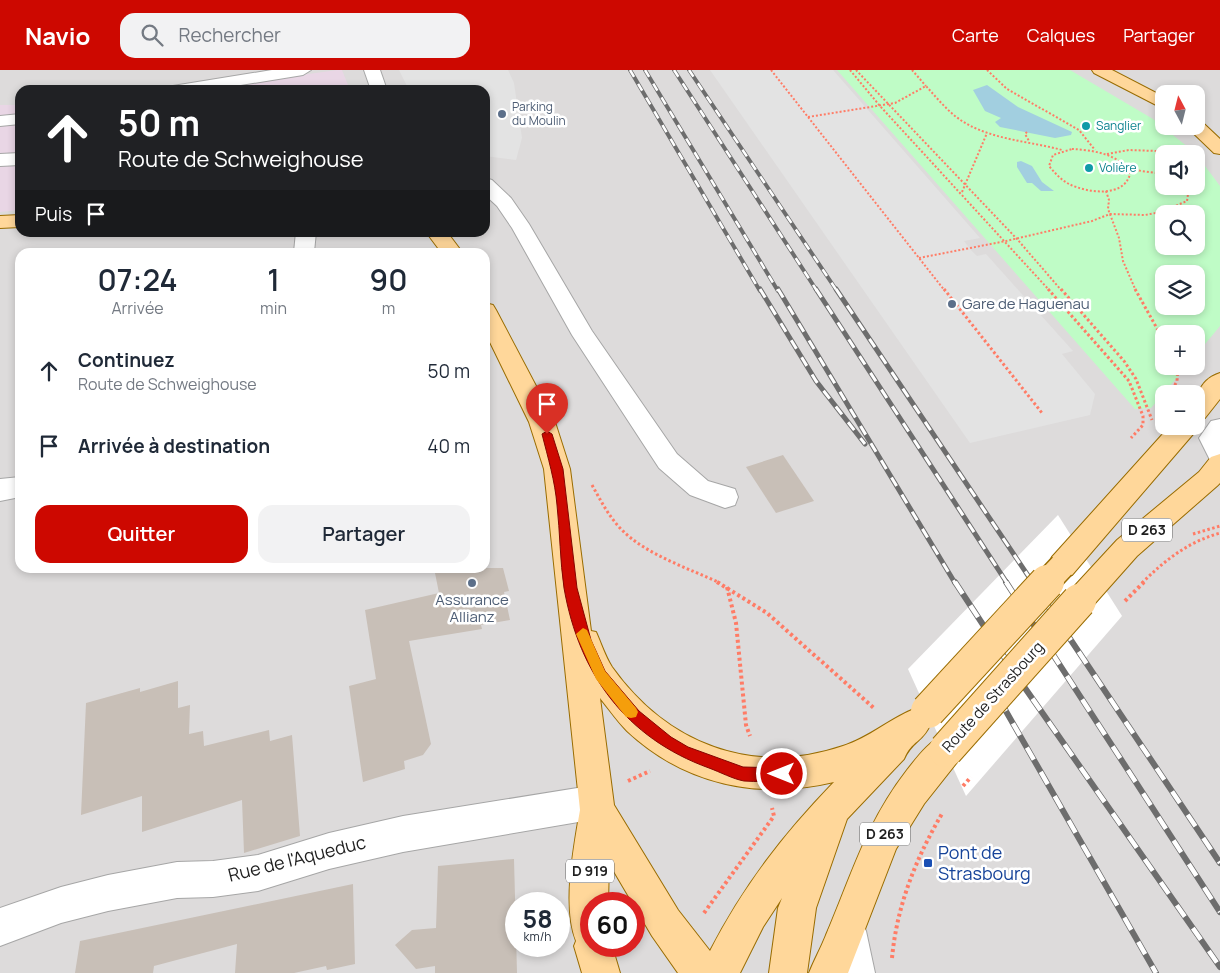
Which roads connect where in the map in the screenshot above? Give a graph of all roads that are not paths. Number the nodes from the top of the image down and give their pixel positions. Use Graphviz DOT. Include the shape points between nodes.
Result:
graph roads {
  1 [pos="303,70"];
  2 [pos="372,70"];
  3 [pos="1100,70"];
  4 [pos="210,85"];
  5 [pos="377,85"];
  6 [pos="1155,99"];
  7 [pos="15,120"];
  8 [pos="0,121"];
  9 [pos="1205,124"];
  10 [pos="1220,131"];
  11 [pos="1205,135"];
  12 [pos="1220,149"];
  13 [pos="15,159"];
  14 [pos="0,160"];
  15 [pos="490,189"];
  16 [pos="15,221"];
  17 [pos="0,222"];
  18 [pos="440,237"];
  19 [pos="449,248"];
  20 [pos="490,320"];
  21 [pos="1220,382"];
  22 [pos="1205,401"];
  23 [pos="1220,428"];
  24 [pos="1177,435"];
  25 [pos="1220,454"];
  26 [pos="1220,464"];
  27 [pos="15,488"];
  28 [pos="0,490"];
  29 [pos="724,497"];
  30 [pos="570,588"];
  31 [pos="921,718"];
  32 [pos="837,802"];
  33 [pos="597,806"];
  34 [pos="589,892"];
  35 [pos="0,927"];
  36 [pos="847,931"];
  37 [pos="596,957"];
  38 [pos="601,973"];
  39 [pos="704,973"];
  40 [pos="719,973"];
  41 [pos="788,973"];
  42 [pos="828,973"];
  43 [pos="856,973"];
  1 -- 4 [label="street"];
  2 -- 5 [label="street"];
  3 -- 6 [label="main road"];
  7 -- 8 [label="street"];
  9 -- 10 [label="main road"];
  11 -- 12 [label="main road"];
  13 -- 14 [label="street"];
  15 -- 29 [label="street" via="522,228 583,335 668,461 699,488"];
  16 -- 17 [label="main road"];
  18 -- 19 [label="main road"];
  20 -- 30 [label="main road, D 919" via="533,402 551,447 563,504"];
  21 -- 22 [label="main road"];
  23 -- 25 [label="street" via="1212,438"];
  24 -- 31 [label="main road, D 263, bridge" via="1062,566"];
  26 -- 36 [label="main road, Route de Strasbourg / D 263, bridge" via="1208,479 1127,548 927,770 881,840"];
  27 -- 28 [label="street"];
  30 -- 31 [label="main road, D 919" via="584,640 600,675 650,730 699,759 743,774 808,771 842,764 885,743"];
  30 -- 33 [label="main road, D 919"];
  31 -- 32 [label="main road, D 263"];
  32 -- 40 [label="main road, D 263" via="754,907"];
  32 -- 41 [label="main road, D 263" via="796,908"];
  33 -- 34 [label="main road, D 919"];
  33 -- 35 [label="street, Rue de l'Aqueduc" via="403,834 329,850 258,873 177,880 108,893 61,905"];
  33 -- 39 [label="main road, D 919" via="665,922 683,950"];
  36 -- 42 [label="main road, Route de Strasbourg / D 263"];
  36 -- 43 [label="street"];
  37 -- 38 [label="main road"];
}
